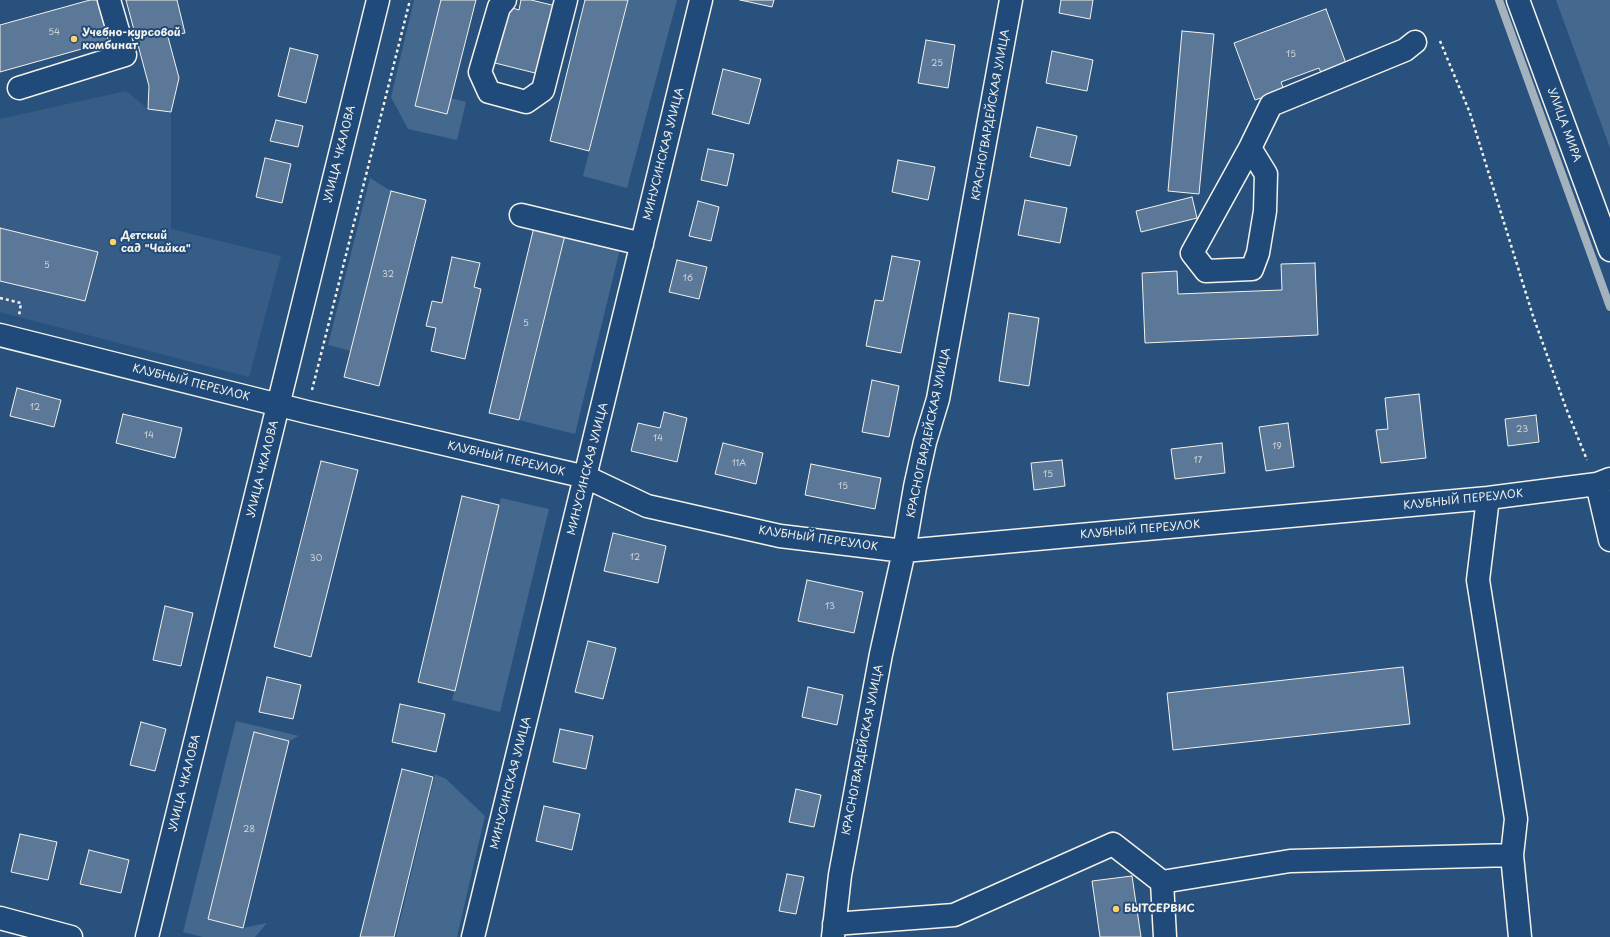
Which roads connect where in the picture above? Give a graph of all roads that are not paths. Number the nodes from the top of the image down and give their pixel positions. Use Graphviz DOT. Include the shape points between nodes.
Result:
graph roads {
  1 [pos="109,0"];
  2 [pos="378,0"];
  3 [pos="505,0"];
  4 [pos="566,0"];
  5 [pos="701,0"];
  6 [pos="1012,0"];
  7 [pos="1518,0"];
  8 [pos="1415,42"];
  9 [pos="19,88"];
  10 [pos="1250,148"];
  11 [pos="521,215"];
  12 [pos="642,244"];
  13 [pos="1610,250"];
  14 [pos="0,335"];
  15 [pos="279,405"];
  16 [pos="586,477"];
  17 [pos="1603,481"];
  18 [pos="1488,498"];
  19 [pos="1610,540"];
  20 [pos="904,551"];
  21 [pos="1512,855"];
  22 [pos="1162,882"];
  23 [pos="0,918"];
  24 [pos="834,931"];
  25 [pos="71,937"];
  26 [pos="147,937"];
  27 [pos="473,937"];
  28 [pos="1165,937"];
  29 [pos="1520,937"];
  1 -- 9 [label="street" via="125,55"];
  2 -- 15 [label="street, УЛИЦА ЧКАЛОВА"];
  3 -- 4 [label="street" via="499,7 480,72 489,92 526,102 543,90"];
  5 -- 12 [label="street, МИНУСИНСКАЯ УЛИЦА"];
  6 -- 20 [label="street, КРАСНОГВАРДЕЙСКАЯ УЛИЦА" via="938,399 915,487"];
  7 -- 13 [label="street, УЛИЦА МИРА"];
  8 -- 10 [label="street" via="1405,50 1271,105"];
  10 -- 10 [label="street" via="1266,174 1265,211 1258,253 1252,269 1206,271 1192,253"];
  11 -- 12 [label="street"];
  12 -- 16 [label="street, МИНУСИНСКАЯ УЛИЦА"];
  14 -- 15 [label="street, КЛУБНЫЙ ПЕРЕУЛОК"];
  15 -- 16 [label="street, КЛУБНЫЙ ПЕРЕУЛОК"];
  15 -- 26 [label="street, УЛИЦА ЧКАЛОВА"];
  16 -- 20 [label="street, КЛУБНЫЙ ПЕРЕУЛОК" via="647,506 780,536"];
  16 -- 27 [label="street, МИНУСИНСКАЯ УЛИЦА"];
  17 -- 18 [label="street, КЛУБНЫЙ ПЕРЕУЛОК"];
  17 -- 19 [label="street"];
  18 -- 20 [label="street, КЛУБНЫЙ ПЕРЕУЛОК"];
  18 -- 21 [label="street" via="1478,580 1516,819"];
  20 -- 24 [label="street, КРАСНОГВАРДЕЙСКАЯ УЛИЦА" via="877,677 840,876"];
  21 -- 22 [label="street" via="1290,861"];
  21 -- 29 [label="street"];
  22 -- 24 [label="street" via="1113,844 954,914"];
  22 -- 28 [label="street"];
  23 -- 25 [label="street"];
}
